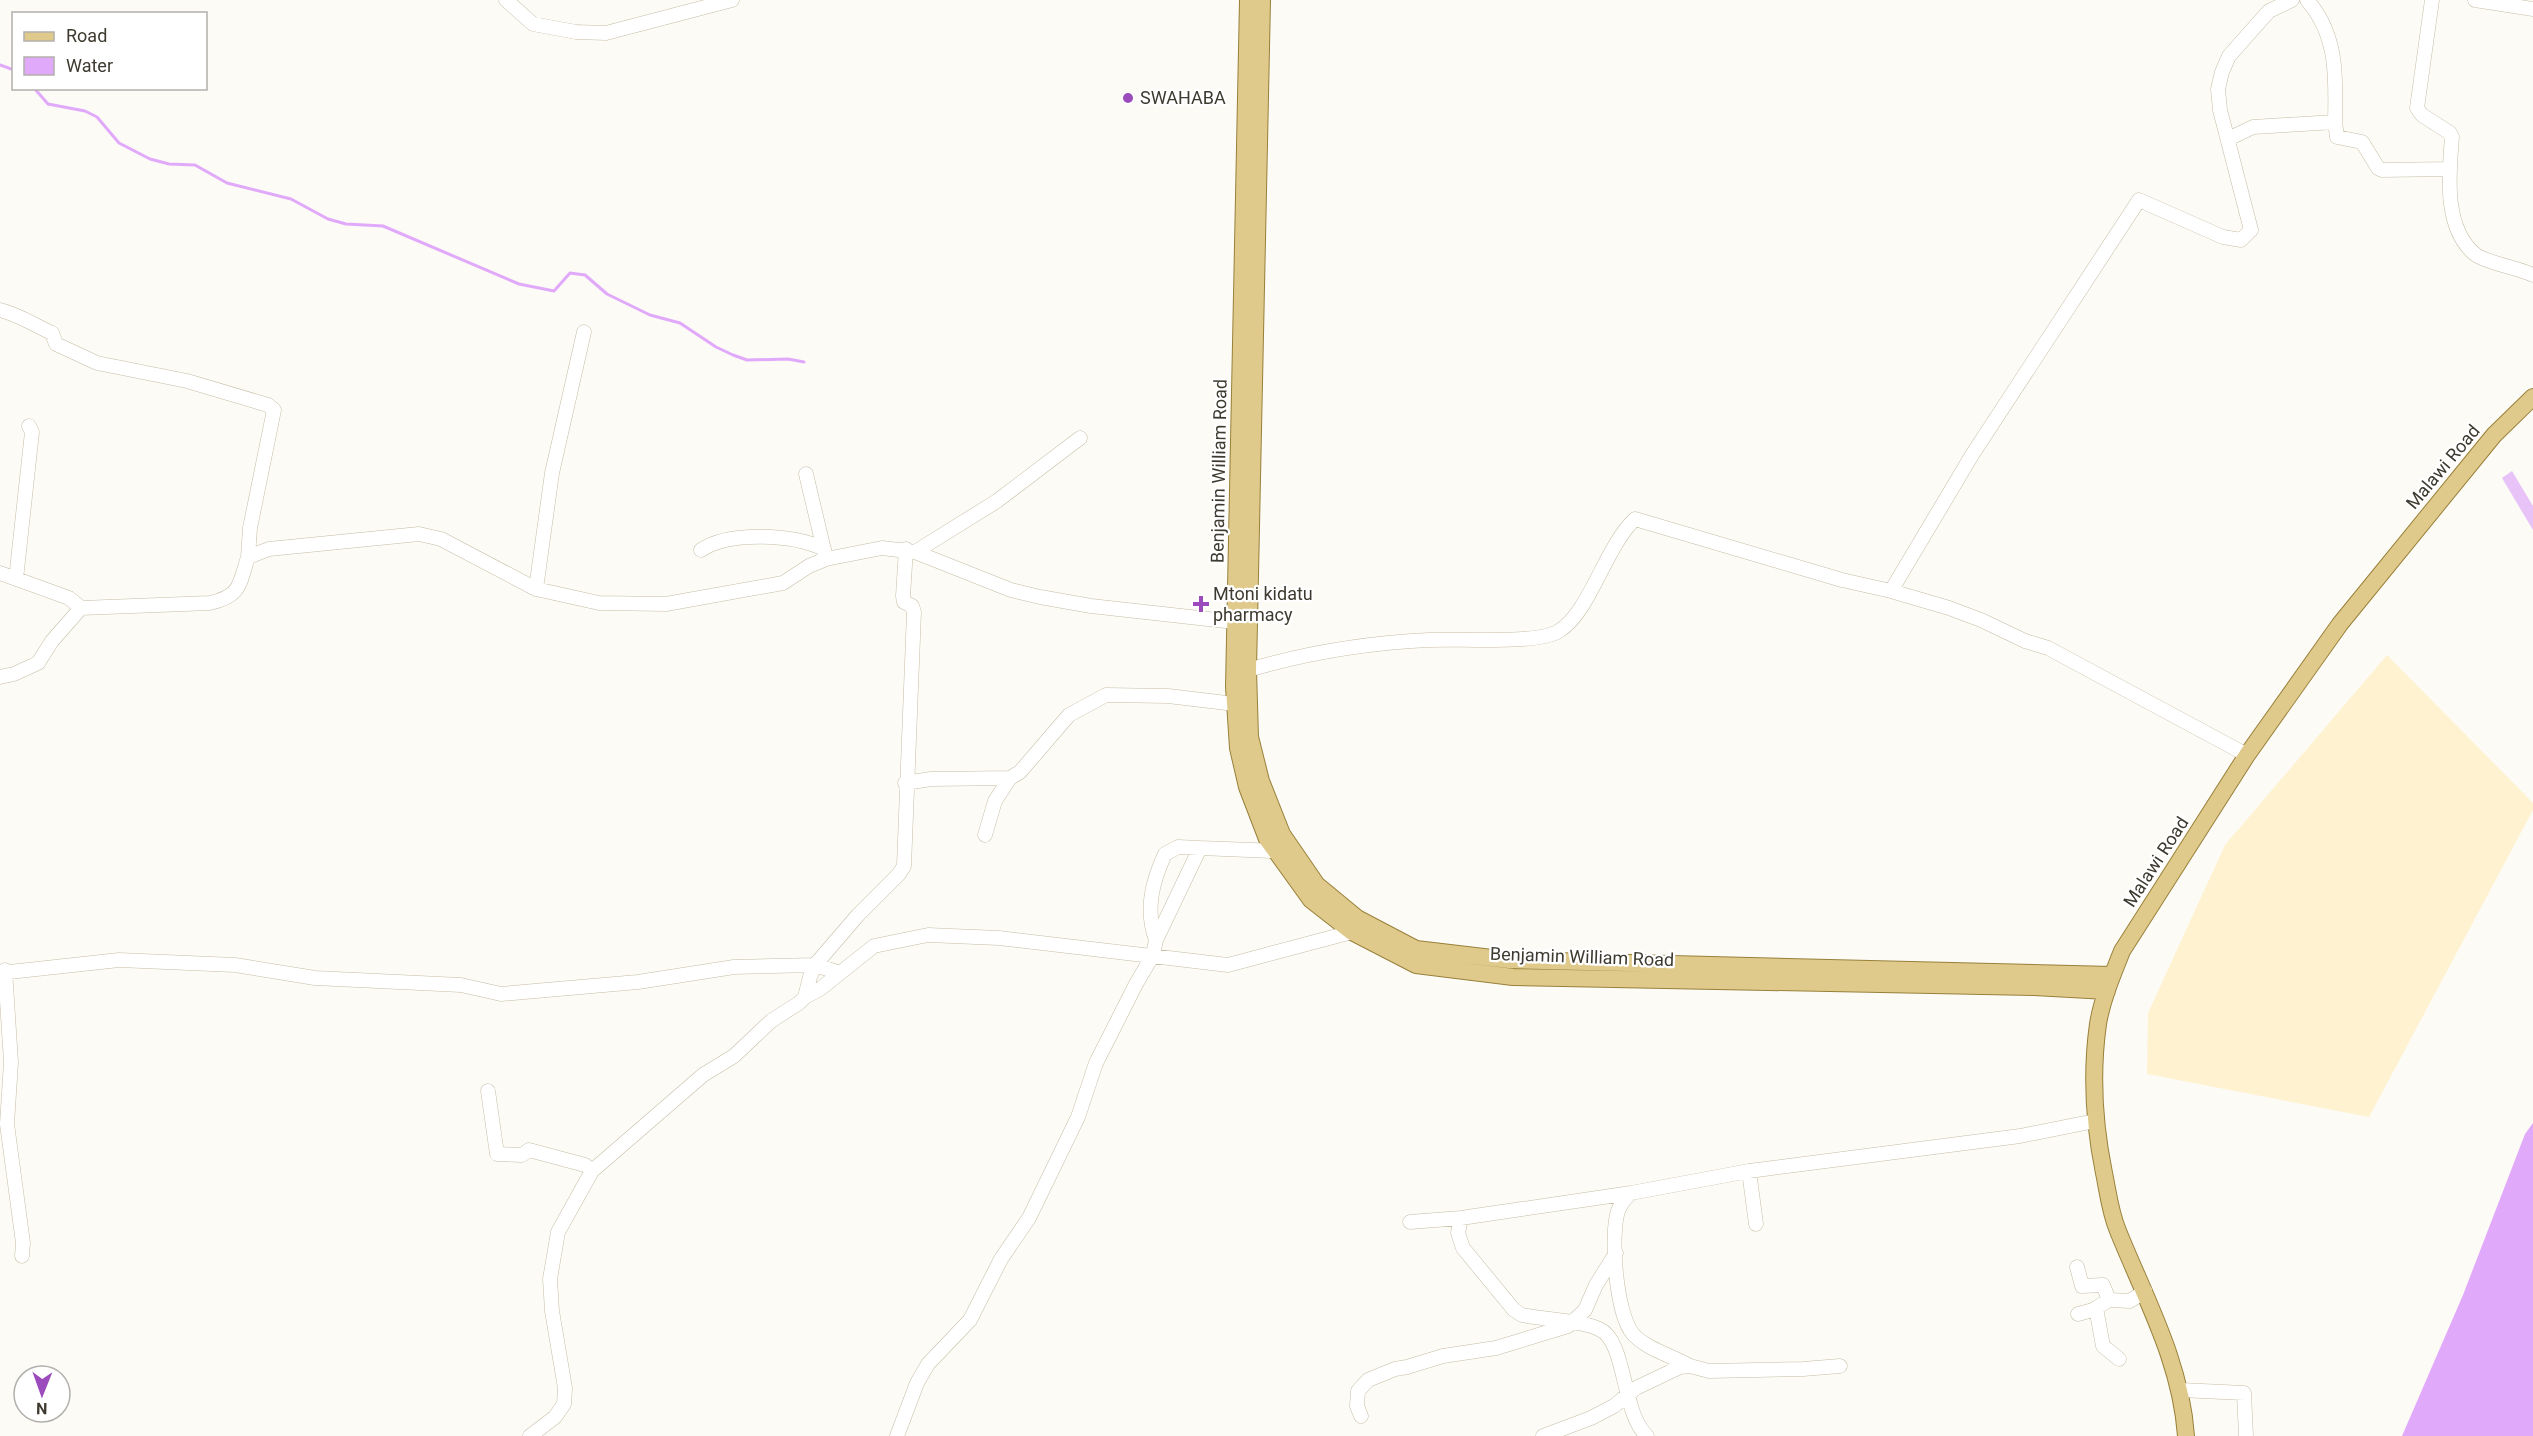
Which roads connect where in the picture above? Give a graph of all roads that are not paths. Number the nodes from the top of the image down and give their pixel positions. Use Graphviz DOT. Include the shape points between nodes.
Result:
graph roads {
  1 [pos="506,0"];
  2 [pos="732,0"];
  3 [pos="1248,0"];
  4 [pos="1262,0"];
  5 [pos="2292,0"];
  6 [pos="2307,0"];
  7 [pos="2432,0"];
  8 [pos="2475,0"];
  9 [pos="2533,9"];
  10 [pos="2336,122"];
  11 [pos="2228,139"];
  12 [pos="2450,169"];
  13 [pos="2533,275"];
  14 [pos="0,310"];
  15 [pos="584,332"];
  16 [pos="2533,397"];
  17 [pos="29,426"];
  18 [pos="1080,438"];
  19 [pos="806,474"];
  20 [pos="701,550"];
  21 [pos="911,550"];
  22 [pos="825,554"];
  23 [pos="248,557"];
  24 [pos="0,573"];
  25 [pos="16,579"];
  26 [pos="536,589"];
  27 [pos="1891,591"];
  28 [pos="81,608"];
  29 [pos="1243,623"];
  30 [pos="1248,670"];
  31 [pos="0,677"];
  32 [pos="1235,704"];
  33 [pos="2247,755"];
  34 [pos="1010,778"];
  35 [pos="905,783"];
  36 [pos="985,835"];
  37 [pos="1281,846"];
  38 [pos="1200,848"];
  39 [pos="1352,932"];
  40 [pos="1156,940"];
  41 [pos="2122,951"];
  42 [pos="1153,955"];
  43 [pos="812,971"];
  44 [pos="3,972"];
  45 [pos="840,973"];
  46 [pos="2066,981"];
  47 [pos="2110,983"];
  48 [pos="826,984"];
  49 [pos="805,997"];
  50 [pos="2098,1022"];
  51 [pos="488,1092"];
  52 [pos="2095,1121"];
  53 [pos="1749,1171"];
  54 [pos="592,1172"];
  55 [pos="1631,1193"];
  56 [pos="1461,1218"];
  57 [pos="1410,1222"];
  58 [pos="1756,1224"];
  59 [pos="1616,1253"];
  60 [pos="22,1256"];
  61 [pos="2077,1267"];
  62 [pos="2145,1291"];
  63 [pos="2109,1300"];
  64 [pos="2096,1308"];
  65 [pos="2078,1314"];
  66 [pos="1573,1323"];
  67 [pos="2119,1359"];
  68 [pos="1690,1366"];
  69 [pos="1840,1366"];
  70 [pos="2181,1390"];
  71 [pos="1627,1395"];
  72 [pos="1361,1416"];
  73 [pos="1644,1435"];
  74 [pos="530,1436"];
  75 [pos="897,1436"];
  76 [pos="1543,1436"];
  77 [pos="2186,1436"];
  78 [pos="2246,1436"];
  1 -- 2 [label="street" via="533,24 606,33"];
  3 -- 29 [label="main road, Benjamin William Road"];
  4 -- 29 [label="main road, Benjamin William Road"];
  5 -- 11 [label="street" via="2269,11 2229,56 2218,89"];
  6 -- 10 [label="street" via="2323,23 2334,54"];
  7 -- 12 [label="street" via="2417,108 2452,137"];
  8 -- 9 [label="street"];
  10 -- 11 [label="street" via="2253,127"];
  10 -- 12 [label="street" via="2337,137 2362,142 2382,170"];
  11 -- 27 [label="street" via="2251,230 2241,240 2223,237 2139,200 1972,455"];
  12 -- 13 [label="street" via="2454,220 2469,247 2481,257"];
  14 -- 23 [label="street" via="52,333 56,344 97,363 186,381 274,410 250,528"];
  15 -- 26 [label="street" via="552,473"];
  16 -- 33 [label="main road, Malawi Road" via="2494,435 2371,584"];
  17 -- 25 [label="street" via="32,432"];
  18 -- 21 [label="street" via="998,501"];
  19 -- 22 [label="street"];
  20 -- 22 [label="street" via="724,539 756,538 800,540"];
  21 -- 22 [label="street" via="882,548"];
  21 -- 29 [label="street" via="1011,590 1040,597"];
  21 -- 35 [label="street" via="903,596 914,612"];
  22 -- 26 [label="street" via="783,583 666,604 598,603"];
  23 -- 26 [label="street" via="269,549 419,534 441,539"];
  23 -- 28 [label="street" via="235,594 226,600"];
  24 -- 25 [label="street"];
  25 -- 28 [label="street" via="69,598"];
  27 -- 30 [label="street" via="1635,519 1621,535 1572,619 1554,634 1354,646"];
  27 -- 33 [label="street" via="1981,620 2048,648"];
  28 -- 31 [label="street" via="38,663"];
  29 -- 30 [label="main road, Benjamin William Road"];
  29 -- 32 [label="main road, Benjamin William Road"];
  30 -- 37 [label="main road, Benjamin William Road" via="1252,748 1282,834"];
  32 -- 34 [label="street" via="1168,696 1106,695 1069,715"];
  32 -- 37 [label="main road, Benjamin William Road" via="1238,747 1247,787 1267,839"];
  33 -- 41 [label="main road, Malawi Road"];
  34 -- 35 [label="street"];
  34 -- 36 [label="street" via="995,801"];
  35 -- 43 [label="street" via="904,866"];
  37 -- 38 [label="street"];
  37 -- 39 [label="main road, Benjamin William Road" via="1311,900"];
  37 -- 46 [label="main road, Benjamin William Road" via="1317,885 1357,918 1416,949 1509,960"];
  38 -- 40 [label="street"];
  38 -- 40 [label="street" via="1178,847 1165,854 1151,892 1151,926"];
  39 -- 42 [label="street" via="1237,964"];
  39 -- 46 [label="main road, Benjamin William Road" via="1416,964 1513,977"];
  40 -- 42 [label="street"];
  41 -- 46 [label="main road"];
  41 -- 47 [label="main road, Malawi Road"];
  42 -- 45 [label="street" via="999,938 928,935 874,945"];
  42 -- 75 [label="street" via="1096,1063 1078,1117 1029,1218 1001,1259 970,1320 928,1364"];
  43 -- 44 [label="street" via="734,967 638,982 501,994 461,985 315,978 235,965 119,960"];
  43 -- 45 [label="street"];
  43 -- 48 [label="street"];
  43 -- 49 [label="street"];
  44 -- 60 [label="street" via="11,1062 8,1124"];
  45 -- 48 [label="street"];
  46 -- 47 [label="main road, Benjamin William Road"];
  46 -- 50 [label="main road" via="2087,998"];
  47 -- 50 [label="main road, Malawi Road"];
  48 -- 49 [label="street"];
  49 -- 54 [label="street" via="771,1021 734,1056 702,1075"];
  50 -- 52 [label="main road, Malawi Road"];
  51 -- 54 [label="street" via="497,1154 522,1155 529,1150 585,1165"];
  52 -- 53 [label="street" via="2020,1136"];
  52 -- 62 [label="main road, Malawi Road" via="2117,1230"];
  53 -- 55 [label="street"];
  53 -- 58 [label="street"];
  54 -- 74 [label="street" via="558,1232 550,1279 564,1404 555,1417"];
  55 -- 56 [label="street"];
  55 -- 59 [label="street" via="1617,1214"];
  56 -- 57 [label="street"];
  56 -- 66 [label="street" via="1458,1233 1463,1248 1514,1310 1522,1315"];
  59 -- 66 [label="street" via="1585,1310"];
  59 -- 68 [label="street" via="1617,1293 1632,1333"];
  61 -- 63 [label="street" via="2082,1286 2103,1285"];
  62 -- 63 [label="street" via="2128,1301"];
  62 -- 70 [label="main road, Malawi Road"];
  63 -- 64 [label="street"];
  64 -- 65 [label="street"];
  64 -- 67 [label="street" via="2103,1346"];
  66 -- 71 [label="street" via="1596,1327 1610,1336"];
  66 -- 72 [label="street" via="1496,1348 1443,1356 1383,1373 1368,1380 1358,1391"];
  68 -- 69 [label="street" via="1709,1371"];
  68 -- 71 [label="street" via="1669,1371"];
  70 -- 77 [label="main road, Malawi Road"];
  70 -- 78 [label="street" via="2244,1394"];
  71 -- 73 [label="street"];
  71 -- 76 [label="street" via="1591,1418"];
}
